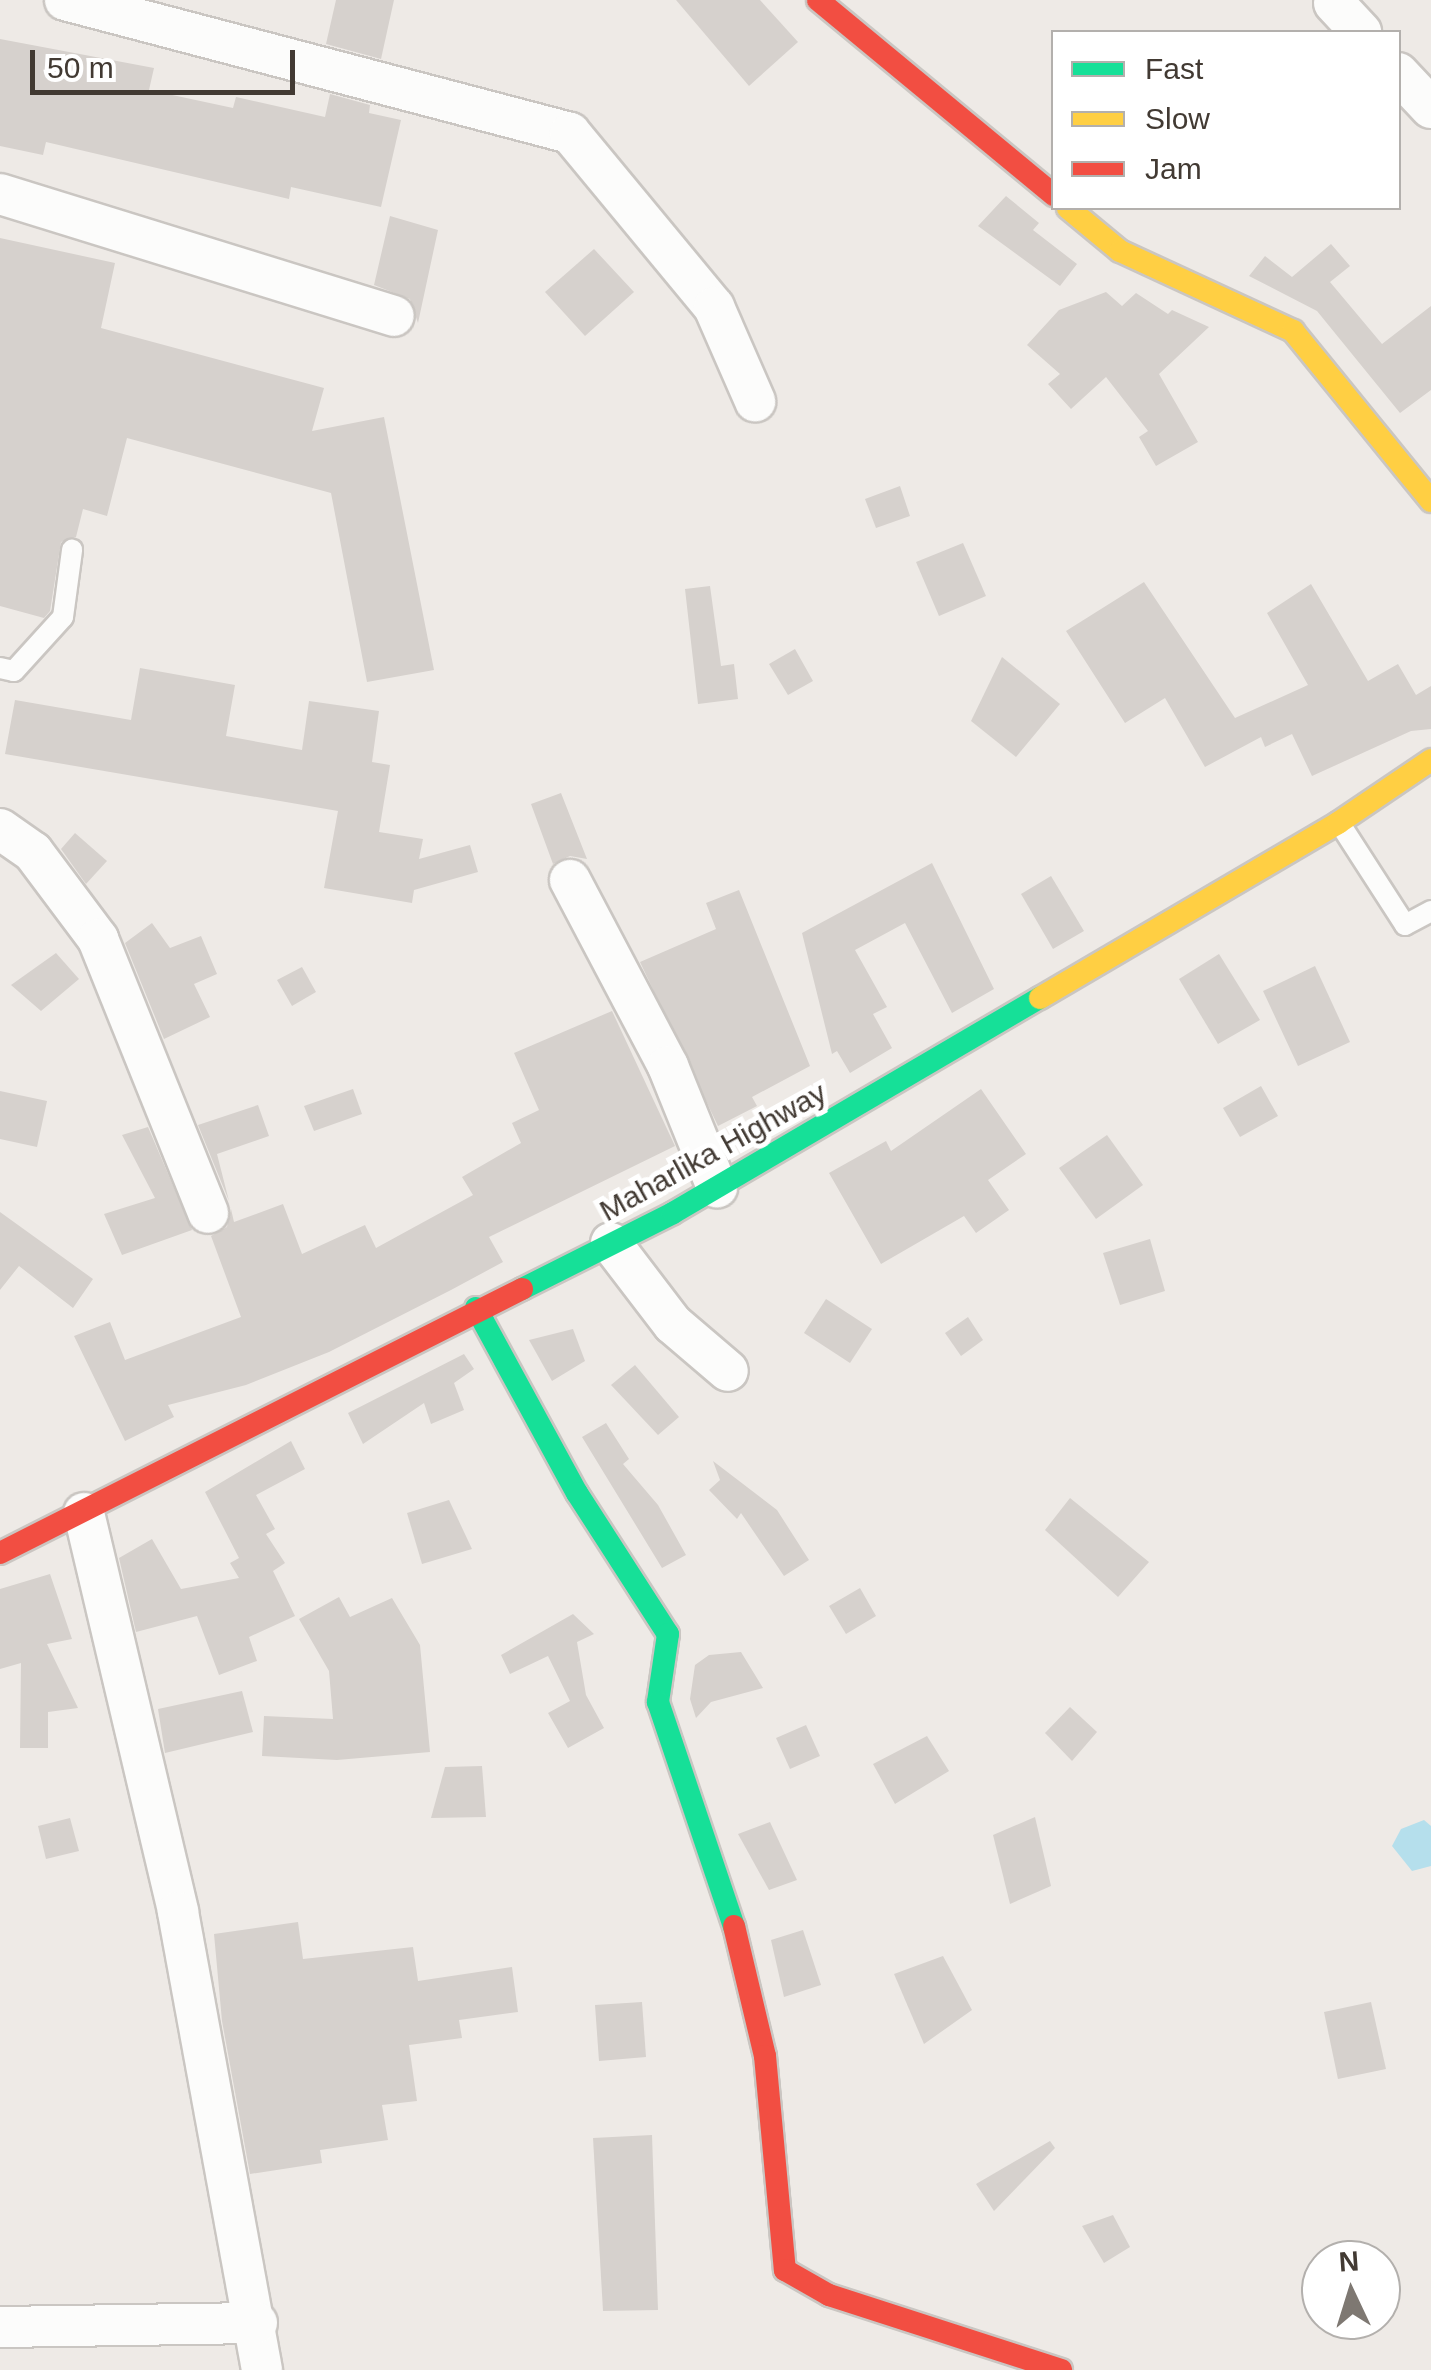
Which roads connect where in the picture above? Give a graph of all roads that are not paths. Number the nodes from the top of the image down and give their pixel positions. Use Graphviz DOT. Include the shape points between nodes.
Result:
graph roads {
  1 [pos="65,0"];
  2 [pos="818,0"];
  3 [pos="1334,3"];
  4 [pos="1360,30"];
  5 [pos="1401,75"];
  6 [pos="1431,108"];
  7 [pos="0,194"];
  8 [pos="1051,194"];
  9 [pos="1070,210"];
  10 [pos="393,316"];
  11 [pos="755,401"];
  12 [pos="1431,502"];
  13 [pos="72,550"];
  14 [pos="0,668"];
  15 [pos="1431,760"];
  16 [pos="1338,823"];
  17 [pos="0,828"];
  18 [pos="570,880"];
  19 [pos="1431,910"];
  20 [pos="717,1187"];
  21 [pos="208,1213"];
  22 [pos="612,1243"];
  23 [pos="476,1308"];
  24 [pos="728,1371"];
  25 [pos="84,1513"];
  26 [pos="0,1553"];
  27 [pos="256,2323"];
  28 [pos="0,2327"];
  29 [pos="262,2370"];
  30 [pos="1060,2370"];
  1 -- 11 [label="street" via="570,133 714,307"];
  2 -- 8 [label="street"];
  3 -- 4 [label="street"];
  5 -- 6 [label="street"];
  7 -- 10 [label="street"];
  9 -- 12 [label="street" via="1120,251 1292,331"];
  13 -- 14 [label="lane" via="62,618 14,671"];
  15 -- 16 [label="street, Maharlika Highway"];
  16 -- 19 [label="lane" via="1406,926"];
  16 -- 20 [label="street, Maharlika Highway"];
  17 -- 21 [label="street" via="34,852 98,939"];
  18 -- 20 [label="street" via="668,1066"];
  20 -- 22 [label="street, Maharlika Highway"];
  22 -- 23 [label="street, Maharlika Highway"];
  22 -- 24 [label="street" via="673,1324"];
  23 -- 25 [label="street, Maharlika Highway"];
  23 -- 30 [label="street" via="577,1493 668,1634 658,1702 740,1945 766,2056 785,2270 829,2295"];
  25 -- 26 [label="street, Maharlika Highway"];
  25 -- 27 [label="street" via="178,1912"];
  27 -- 28 [label="street"];
  27 -- 29 [label="street"];
}
